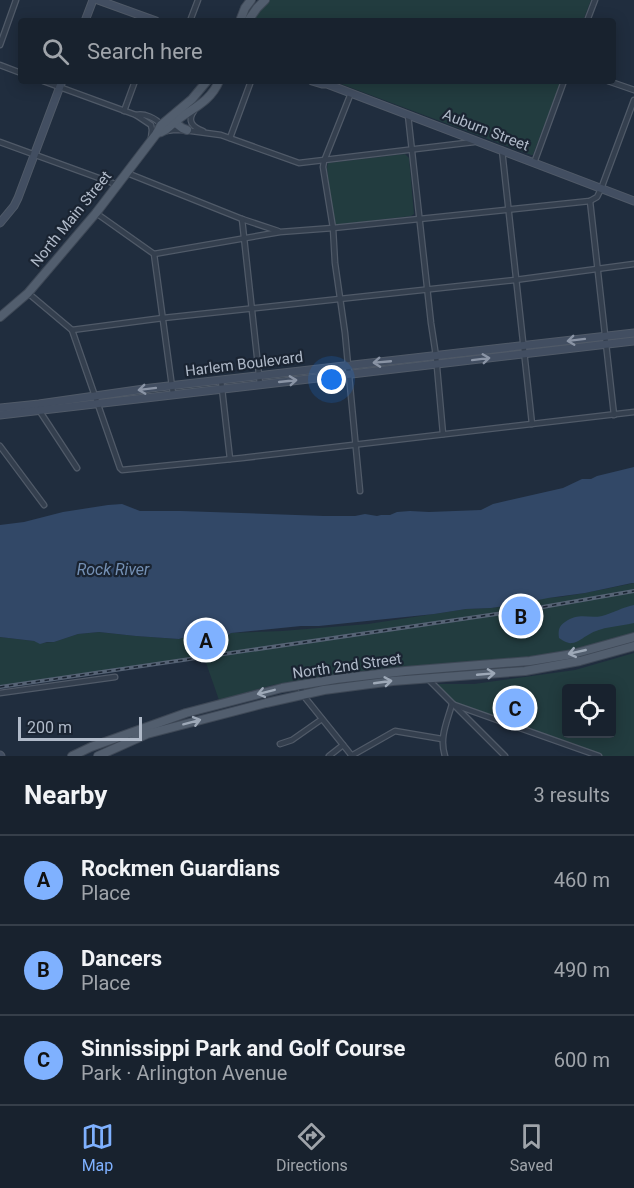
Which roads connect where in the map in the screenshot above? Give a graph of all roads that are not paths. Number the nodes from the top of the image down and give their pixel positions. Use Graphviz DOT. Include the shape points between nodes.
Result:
graph roads {
  1 [pos="16,0"];
  2 [pos="93,0"];
  3 [pos="98,0"];
  4 [pos="198,0"];
  5 [pos="251,0"];
  6 [pos="265,0"];
  7 [pos="595,0"];
  8 [pos="122,4"];
  9 [pos="86,18"];
  10 [pos="150,18"];
  11 [pos="191,18"];
  12 [pos="241,18"];
  13 [pos="250,18"];
  14 [pos="588,18"];
  15 [pos="0,45"];
  16 [pos="0,65"];
  17 [pos="18,72"];
  18 [pos="60,84"];
  19 [pos="134,84"];
  20 [pos="204,84"];
  21 [pos="217,84"];
  22 [pos="250,84"];
  23 [pos="328,84"];
  24 [pos="563,84"];
  25 [pos="616,84"];
  26 [pos="634,90"];
  27 [pos="351,93"];
  28 [pos="192,99"];
  29 [pos="634,100"];
  30 [pos="197,107"];
  31 [pos="124,111"];
  32 [pos="136,115"];
  33 [pos="408,115"];
  34 [pos="177,121"];
  35 [pos="161,130"];
  36 [pos="187,130"];
  37 [pos="208,132"];
  38 [pos="230,138"];
  39 [pos="478,141"];
  40 [pos="0,142"];
  41 [pos="149,144"];
  42 [pos="411,149"];
  43 [pos="502,150"];
  44 [pos="34,156"];
  45 [pos="324,161"];
  46 [pos="534,163"];
  47 [pos="127,173"];
  48 [pos="118,185"];
  49 [pos="601,189"];
  50 [pos="590,201"];
  51 [pos="634,201"];
  52 [pos="508,210"];
  53 [pos="96,213"];
  54 [pos="242,219"];
  55 [pos="420,219"];
  56 [pos="0,223"];
  57 [pos="333,228"];
  58 [pos="280,232"];
  59 [pos="243,240"];
  60 [pos="154,255"];
  61 [pos="634,264"];
  62 [pos="598,268"];
  63 [pos="515,280"];
  64 [pos="427,289"];
  65 [pos="28,293"];
  66 [pos="340,298"];
  67 [pos="251,309"];
  68 [pos="0,317"];
  69 [pos="163,318"];
  70 [pos="72,330"];
  71 [pos="634,333"];
  72 [pos="606,340"];
  73 [pos="634,341"];
  74 [pos="523,346"];
  75 [pos="524,354"];
  76 [pos="436,356"];
  77 [pos="437,365"];
  78 [pos="348,366"];
  79 [pos="349,375"];
  80 [pos="221,380"];
  81 [pos="260,380"];
  82 [pos="172,386"];
  83 [pos="222,389"];
  84 [pos="173,394"];
  85 [pos="96,400"];
  86 [pos="39,407"];
  87 [pos="0,408"];
  88 [pos="634,412"];
  89 [pos="0,415"];
  90 [pos="614,415"];
  91 [pos="532,424"];
  92 [pos="443,434"];
  93 [pos="355,444"];
  94 [pos="0,446"];
  95 [pos="230,459"];
  96 [pos="77,468"];
  97 [pos="360,492"];
  98 [pos="44,505"];
  99 [pos="634,637"];
  100 [pos="634,646"];
  101 [pos="428,669"];
  102 [pos="115,677"];
  103 [pos="427,678"];
  104 [pos="300,685"];
  105 [pos="0,693"];
  106 [pos="303,695"];
  107 [pos="452,704"];
  108 [pos="322,719"];
  109 [pos="442,739"];
  110 [pos="280,744"];
  111 [pos="343,745"];
  112 [pos="72,756"];
  113 [pos="98,756"];
  114 [pos="329,756"];
  115 [pos="351,756"];
  116 [pos="445,756"];
  117 [pos="505,756"];
  118 [pos="599,756"];
  1 -- 15 [label="street"];
  2 -- 9 [label="street"];
  3 -- 8 [label="street"];
  4 -- 11 [label="street"];
  5 -- 12 [label="main road"];
  6 -- 13 [label="main road"];
  7 -- 14 [label="street"];
  8 -- 10 [label="street"];
  16 -- 17 [label="street"];
  18 -- 31 [label="street"];
  18 -- 44 [label="street"];
  19 -- 31 [label="street"];
  20 -- 28 [label="main road, North Main Street"];
  21 -- 30 [label="main road, North Main Street"];
  22 -- 38 [label="street"];
  23 -- 27 [label="street, Auburn Street"];
  24 -- 46 [label="street"];
  25 -- 26 [label="street"];
  27 -- 33 [label="street, Auburn Street"];
  27 -- 45 [label="street"];
  28 -- 34 [label="main road"];
  28 -- 35 [label="main road, North Main Street"];
  29 -- 49 [label="street"];
  30 -- 34 [label="main road, North Main Street"];
  30 -- 37 [label="street" via="191,124"];
  31 -- 32 [label="street"];
  32 -- 35 [label="street" via="156,120"];
  32 -- 41 [label="street" via="150,125"];
  33 -- 39 [label="street, Auburn Street"];
  33 -- 42 [label="street"];
  34 -- 35 [label="main road, North Main Street"];
  34 -- 36 [label="main road"];
  35 -- 36 [label="street"];
  35 -- 41 [label="main road, North Main Street"];
  36 -- 37 [label="street"];
  37 -- 38 [label="street"];
  38 -- 45 [label="street" via="295,162"];
  39 -- 42 [label="street"];
  39 -- 43 [label="street, Auburn Street"];
  40 -- 44 [label="street"];
  41 -- 47 [label="main road, North Main Street"];
  42 -- 45 [label="street"];
  42 -- 55 [label="street"];
  43 -- 46 [label="street, Auburn Street"];
  43 -- 52 [label="street"];
  44 -- 48 [label="street"];
  44 -- 56 [label="street" via="16,202"];
  45 -- 57 [label="street"];
  46 -- 49 [label="street, Auburn Street"];
  47 -- 48 [label="main road, North Main Street"];
  47 -- 54 [label="street"];
  48 -- 53 [label="main road, North Main Street"];
  49 -- 50 [label="street"];
  49 -- 51 [label="street, Auburn Street"];
  50 -- 52 [label="street"];
  50 -- 62 [label="street"];
  52 -- 55 [label="street"];
  52 -- 63 [label="street"];
  53 -- 60 [label="street"];
  53 -- 65 [label="main road, North Main Street"];
  54 -- 58 [label="street"];
  54 -- 59 [label="street"];
  55 -- 57 [label="street"];
  55 -- 64 [label="street"];
  57 -- 58 [label="street"];
  57 -- 66 [label="street"];
  58 -- 59 [label="street"];
  59 -- 60 [label="street"];
  59 -- 67 [label="street"];
  60 -- 69 [label="street"];
  61 -- 62 [label="street"];
  62 -- 63 [label="street"];
  62 -- 72 [label="street"];
  63 -- 64 [label="street"];
  63 -- 74 [label="street"];
  64 -- 66 [label="street"];
  64 -- 76 [label="street"];
  65 -- 68 [label="main road, North Main Street"];
  65 -- 70 [label="street"];
  66 -- 67 [label="street"];
  66 -- 78 [label="street"];
  67 -- 69 [label="street"];
  67 -- 81 [label="street"];
  69 -- 70 [label="street"];
  69 -- 82 [label="street"];
  70 -- 85 [label="street"];
  71 -- 72 [label="street, Harlem Boulevard"];
  72 -- 73 [label="street, Harlem Boulevard"];
  72 -- 74 [label="street, Harlem Boulevard, one-way"];
  72 -- 75 [label="street, Harlem Boulevard"];
  72 -- 90 [label="street"];
  74 -- 75 [label="street"];
  74 -- 76 [label="street, Harlem Boulevard"];
  77 -- 75 [label="street, Harlem Boulevard, one-way"];
  75 -- 91 [label="street"];
  76 -- 77 [label="street"];
  76 -- 78 [label="street, Harlem Boulevard, one-way"];
  77 -- 79 [label="street, Harlem Boulevard"];
  77 -- 92 [label="street"];
  78 -- 79 [label="street"];
  78 -- 81 [label="street, Harlem Boulevard"];
  81 -- 79 [label="street, Harlem Boulevard, one-way"];
  79 -- 93 [label="street"];
  80 -- 81 [label="street, Harlem Boulevard"];
  80 -- 82 [label="street, Harlem Boulevard"];
  80 -- 83 [label="street"];
  81 -- 83 [label="street, Harlem Boulevard"];
  82 -- 84 [label="street"];
  82 -- 85 [label="street, Harlem Boulevard, one-way"];
  83 -- 84 [label="street, Harlem Boulevard"];
  83 -- 95 [label="street"];
  84 -- 85 [label="street, Harlem Boulevard"];
  85 -- 86 [label="street, Harlem Boulevard"];
  85 -- 95 [label="street" via="124,470"];
  86 -- 87 [label="street, Harlem Boulevard"];
  86 -- 89 [label="street, Harlem Boulevard"];
  86 -- 96 [label="street"];
  88 -- 90 [label="street"];
  90 -- 91 [label="street"];
  91 -- 92 [label="street"];
  92 -- 93 [label="street"];
  93 -- 95 [label="street"];
  93 -- 97 [label="street"];
  94 -- 98 [label="street"];
  99 -- 101 [label="main road, North 2nd Street, one-way" via="530,661"];
  103 -- 100 [label="main road, North 2nd Street, one-way" via="525,671"];
  101 -- 103 [label="street"];
  101 -- 104 [label="main road, North 2nd Street"];
  102 -- 105 [label="street"];
  106 -- 103 [label="main road, North 2nd Street, one-way"];
  103 -- 107 [label="street"];
  104 -- 106 [label="street"];
  104 -- 112 [label="main road, North 2nd Street, one-way" via="186,714"];
  106 -- 108 [label="street"];
  113 -- 106 [label="main road, North 2nd Street, one-way" via="147,735"];
  107 -- 109 [label="street"];
  107 -- 117 [label="street"];
  107 -- 118 [label="street"];
  108 -- 110 [label="street"];
  108 -- 111 [label="street"];
  109 -- 115 [label="street" via="395,730"];
  109 -- 116 [label="street"];
  111 -- 114 [label="street"];
  111 -- 115 [label="street"];
}
